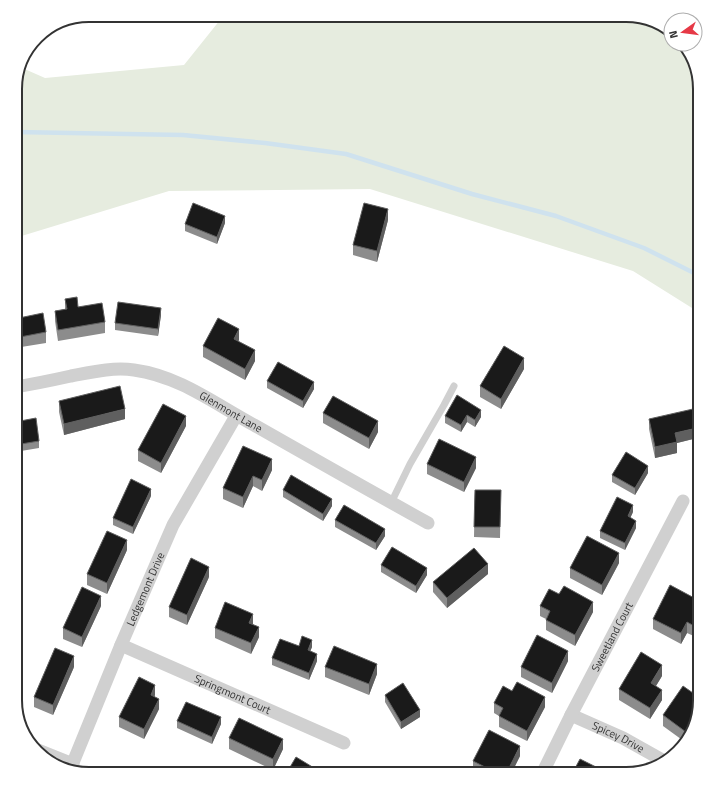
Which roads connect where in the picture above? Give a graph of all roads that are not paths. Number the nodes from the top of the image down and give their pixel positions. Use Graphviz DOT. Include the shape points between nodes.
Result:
graph roads {
  1 [pos="454,386"];
  2 [pos="22,387"];
  3 [pos="236,416"];
  4 [pos="683,501"];
  5 [pos="391,503"];
  6 [pos="428,523"];
  7 [pos="121,645"];
  8 [pos="571,715"];
  9 [pos="344,743"];
  10 [pos="659,758"];
  11 [pos="73,765"];
  12 [pos="545,767"];
  1 -- 5 [label="lane"];
  2 -- 3 [label="street, Glenmont Lane" via="101,370 134,370 156,374 180,383"];
  3 -- 5 [label="street, Glenmont Lane"];
  3 -- 7 [label="street, Ledgemont Drive" via="173,525"];
  4 -- 8 [label="street, Sweetland Court"];
  5 -- 6 [label="street, Glenmont Lane"];
  7 -- 9 [label="street, Springmont Court"];
  7 -- 11 [label="street, Ledgemont Drive"];
  8 -- 10 [label="street, Spicey Drive" via="623,738"];
  8 -- 12 [label="street, Sweetland Court"];
}
